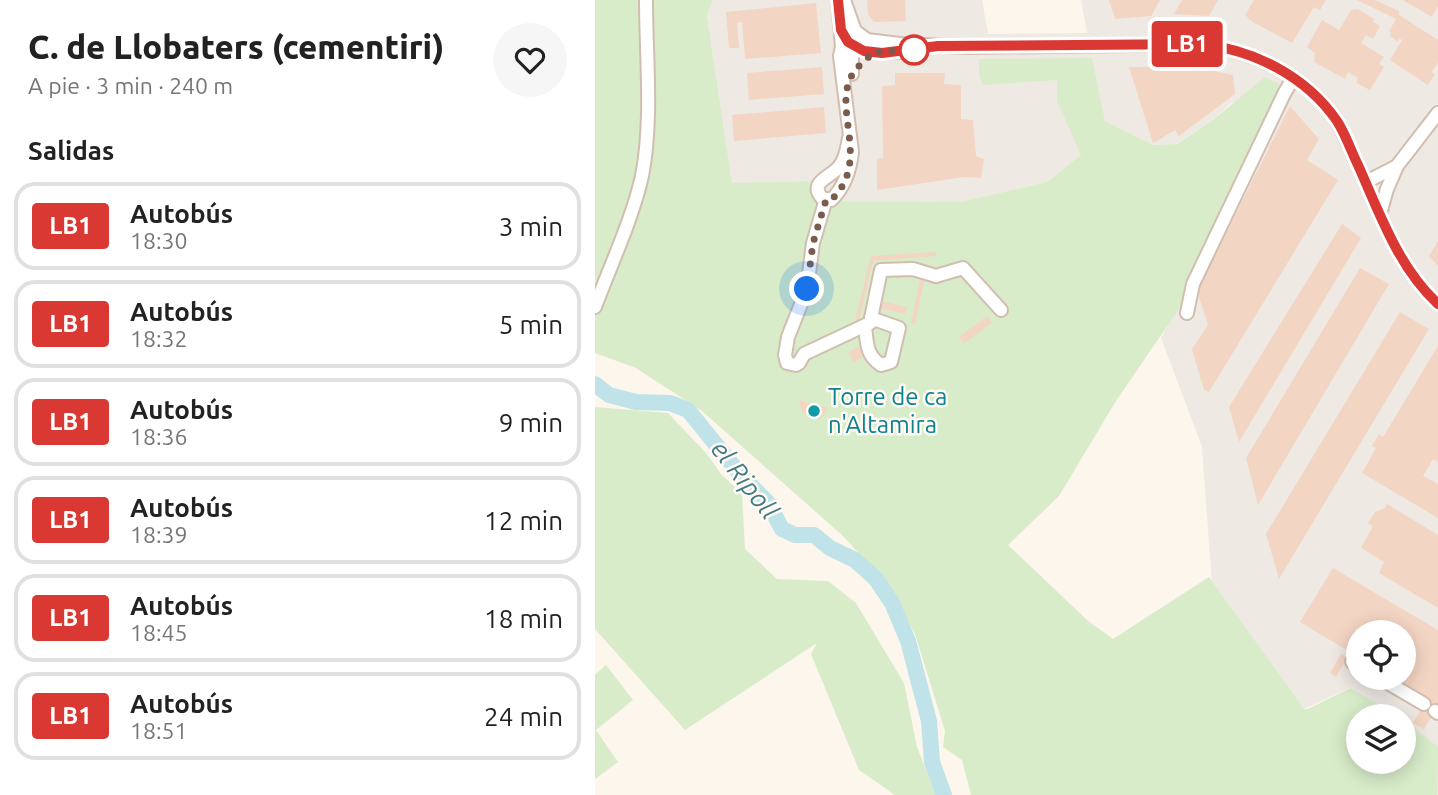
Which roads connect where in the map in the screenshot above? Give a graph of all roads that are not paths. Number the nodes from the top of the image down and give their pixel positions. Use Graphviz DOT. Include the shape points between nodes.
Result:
graph roads {
  1 [pos="646,0"];
  2 [pos="842,1"];
  3 [pos="858,45"];
  4 [pos="938,46"];
  5 [pos="1293,78"];
  6 [pos="849,80"];
  7 [pos="1438,113"];
  8 [pos="849,138"];
  9 [pos="1397,166"];
  10 [pos="1366,182"];
  11 [pos="831,197"];
  12 [pos="1380,214"];
  13 [pos="1438,304"];
  14 [pos="595,307"];
  15 [pos="1001,310"];
  16 [pos="1188,313"];
  17 [pos="1400,690"];
  18 [pos="1432,709"];
  1 -- 14 [label="street" via="642,174"];
  2 -- 3 [label="street"];
  2 -- 3 [label="street" via="841,30"];
  3 -- 4 [label="street"];
  3 -- 4 [label="street"];
  3 -- 6 [label="street" via="841,70"];
  3 -- 6 [label="street" via="866,59"];
  4 -- 5 [label="street" via="1201,44 1271,63"];
  5 -- 10 [label="street" via="1336,120"];
  5 -- 16 [label="street" via="1193,284"];
  6 -- 8 [label="street"];
  7 -- 9 [label="street"];
  8 -- 11 [label="street" via="851,164 842,189"];
  8 -- 11 [label="street" via="837,169 820,182 818,192"];
  9 -- 10 [label="street"];
  9 -- 12 [label="street"];
  10 -- 12 [label="street"];
  11 -- 15 [label="street" via="813,243 807,289 795,322 796,343 804,354 868,322 881,270 913,269 936,276 963,268"];
  12 -- 13 [label="street" via="1407,268"];
  17 -- 18 [label="street"];
}
